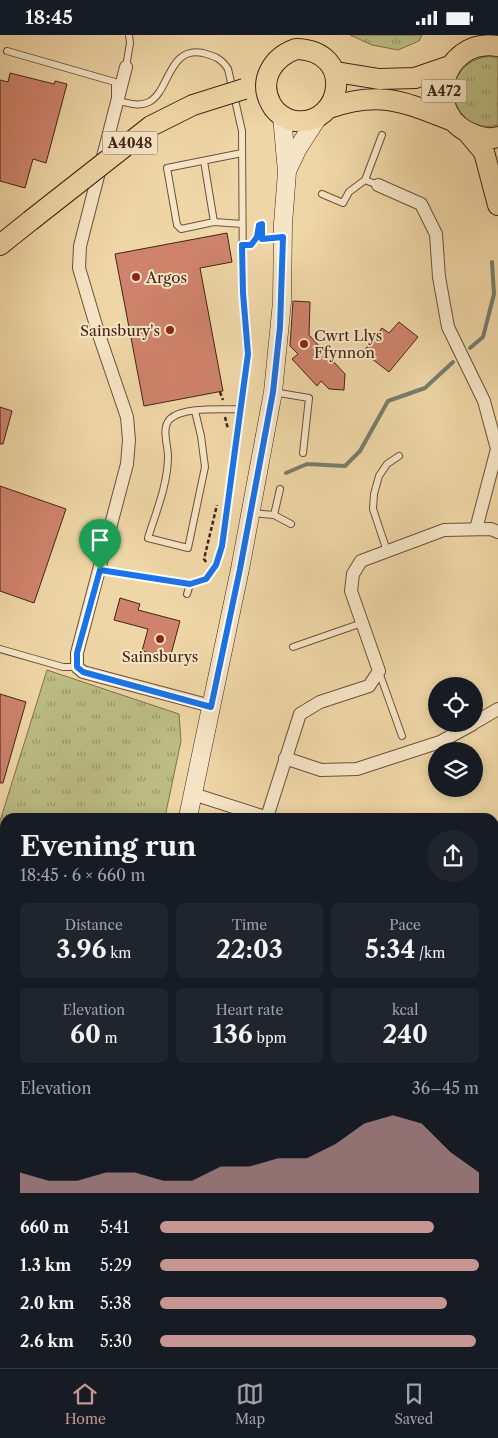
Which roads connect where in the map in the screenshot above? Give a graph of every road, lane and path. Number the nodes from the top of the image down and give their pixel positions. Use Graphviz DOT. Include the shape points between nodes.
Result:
graph roads {
  1 [pos="129,35"];
  2 [pos="468,35"];
  3 [pos="498,46"];
  4 [pos="7,51"];
  5 [pos="455,60"];
  6 [pos="126,67"];
  7 [pos="336,72"];
  8 [pos="267,82"];
  9 [pos="118,101"];
  10 [pos="323,113"];
  11 [pos="282,116"];
  12 [pos="460,127"];
  13 [pos="382,135"];
  14 [pos="498,137"];
  15 [pos="242,153"];
  16 [pos="204,161"];
  17 [pos="287,172"];
  18 [pos="365,180"];
  19 [pos="378,185"];
  20 [pos="322,194"];
  21 [pos="498,205"];
  22 [pos="214,222"];
  23 [pos="242,224"];
  24 [pos="283,237"];
  25 [pos="0,245"];
  26 [pos="242,245"];
  27 [pos="273,392"];
  28 [pos="241,409"];
  29 [pos="195,411"];
  30 [pos="303,453"];
  31 [pos="399,456"];
  32 [pos="280,489"];
  33 [pos="251,513"];
  34 [pos="274,515"];
  35 [pos="292,524"];
  36 [pos="476,529"];
  37 [pos="498,532"];
  38 [pos="387,551"];
  39 [pos="100,570"];
  40 [pos="190,584"];
  41 [pos="187,594"];
  42 [pos="362,623"];
  43 [pos="293,647"];
  44 [pos="0,649"];
  45 [pos="77,667"];
  46 [pos="379,671"];
  47 [pos="211,707"];
  48 [pos="498,710"];
  49 [pos="483,718"];
  50 [pos="457,732"];
  51 [pos="402,737"];
  52 [pos="286,758"];
  53 [pos="193,795"];
  54 [pos="189,813"];
  55 [pos="253,813"];
  56 [pos="267,813"];
  1 -- 6 [label="lane"];
  2 -- 5 [label="main road, A472"];
  3 -- 5 [label="main road" via="477,47"];
  4 -- 9 [label="lane" via="114,82"];
  5 -- 7 [label="main road" via="415,78 379,79"];
  5 -- 12 [label="main road, A472" via="446,76 444,99 447,110"];
  6 -- 9 [label="street"];
  7 -- 8 [label="main road" via="320,54 296,49 277,60"];
  7 -- 10 [label="main road" via="335,89"];
  8 -- 11 [label="main road" via="269,101"];
  8 -- 25 [label="main road, A4048, bridge" via="193,105 151,126"];
  9 -- 15 [label="lane" via="139,105 150,101 181,58 195,52 216,56 228,69 242,131"];
  9 -- 39 [label="street" via="79,261 98,332 127,417 129,439 127,464"];
  10 -- 11 [label="main road" via="308,121"];
  10 -- 12 [label="main road" via="354,100 379,98 416,106"];
  10 -- 17 [label="main road" via="298,148"];
  11 -- 17 [label="main road"];
  12 -- 14 [label="main road" via="481,137"];
  12 -- 21 [label="main road, A472" via="484,152"];
  13 -- 18 [label="lane"];
  15 -- 16 [label="lane"];
  15 -- 23 [label="lane"];
  16 -- 22 [label="lane"];
  16 -- 22 [label="lane" via="167,168 177,225 181,229"];
  17 -- 24 [label="main road"];
  18 -- 19 [label="lane"];
  18 -- 20 [label="lane" via="349,192 343,203"];
  19 -- 36 [label="street" via="421,204 436,234 439,277 448,327 484,401 497,449"];
  22 -- 23 [label="lane"];
  23 -- 26 [label="lane"];
  24 -- 26 [label="path" via="262,239 262,224 251,245"];
  24 -- 27 [label="main road" via="281,311"];
  26 -- 28 [label="lane" via="248,354"];
  27 -- 30 [label="lane" via="309,398"];
  27 -- 33 [label="main road"];
  28 -- 29 [label="lane"];
  28 -- 40 [label="lane" via="222,546 216,565 206,579"];
  29 -- 29 [label="lane" via="170,419 165,426 168,456 165,481 148,538 188,548 205,467"];
  31 -- 38 [label="lane" via="387,463 374,494 373,509"];
  32 -- 34 [label="lane"];
  33 -- 34 [label="lane"];
  33 -- 47 [label="main road"];
  34 -- 35 [label="lane"];
  36 -- 37 [label="street"];
  36 -- 38 [label="street" via="444,529"];
  38 -- 42 [label="street" via="361,561 353,574 351,591"];
  39 -- 40 [label="lane"];
  39 -- 45 [label="street" via="77,653"];
  40 -- 41 [label="lane"];
  42 -- 43 [label="lane"];
  42 -- 46 [label="street"];
  44 -- 45 [label="lane" via="63,667"];
  45 -- 47 [label="street" via="83,672"];
  46 -- 51 [label="lane"];
  46 -- 52 [label="street" via="369,686 320,702 300,714"];
  47 -- 53 [label="main road"];
  48 -- 49 [label="street"];
  50 -- 52 [label="street" via="440,742 357,769 321,770"];
  52 -- 56 [label="street"];
  53 -- 54 [label="main road"];
  53 -- 55 [label="street"];
}
